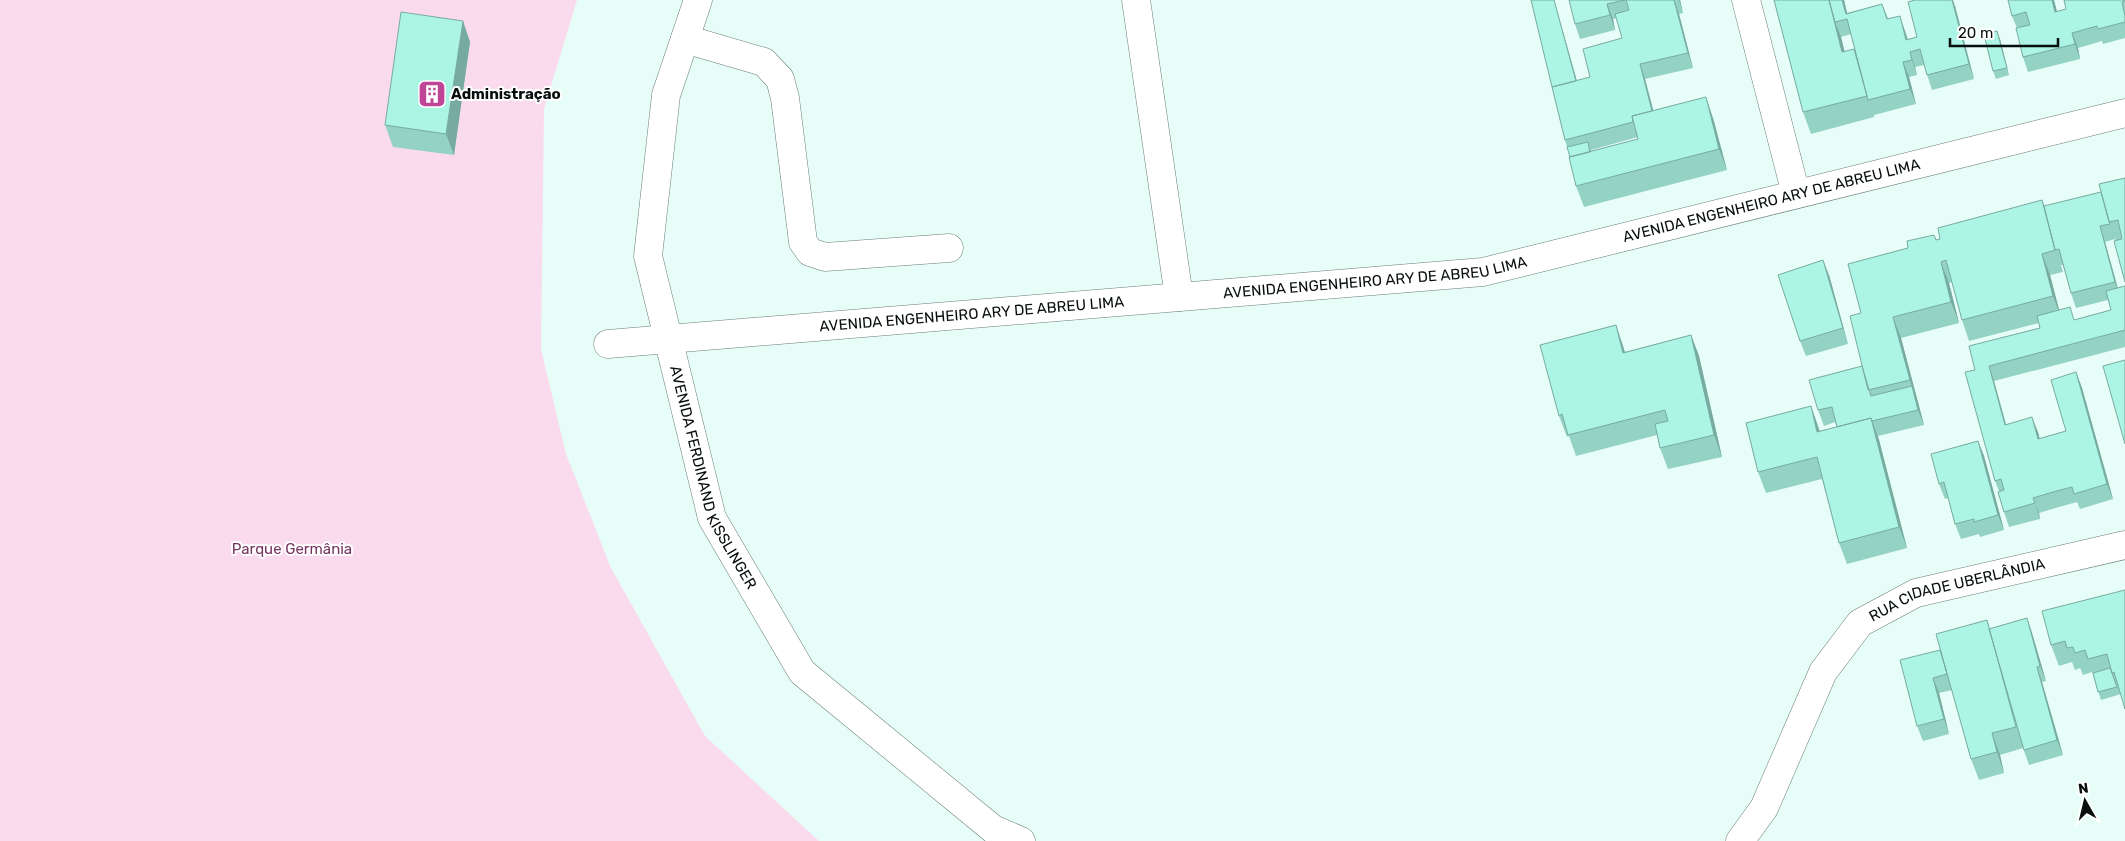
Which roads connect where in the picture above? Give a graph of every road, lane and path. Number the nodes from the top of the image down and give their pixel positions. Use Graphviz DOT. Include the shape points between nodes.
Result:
graph roads {
  1 [pos="698,0"];
  2 [pos="1136,0"];
  3 [pos="1746,0"];
  4 [pos="685,39"];
  5 [pos="2125,112"];
  6 [pos="1796,194"];
  7 [pos="949,248"];
  8 [pos="1179,297"];
  9 [pos="668,338"];
  10 [pos="608,344"];
  11 [pos="2125,545"];
  12 [pos="987,835"];
  13 [pos="1021,841"];
  14 [pos="1740,841"];
  1 -- 4 [label="street, AVENIDA FERDINAND KISSLINGER"];
  2 -- 8 [label="street"];
  3 -- 6 [label="street"];
  4 -- 7 [label="street" via="764,62 780,79 803,242 810,252 825,257"];
  4 -- 9 [label="street, AVENIDA FERDINAND KISSLINGER" via="666,95 648,256"];
  5 -- 6 [label="street, AVENIDA ENGENHEIRO ARY DE ABREU LIMA"];
  6 -- 8 [label="street, AVENIDA ENGENHEIRO ARY DE ABREU LIMA" via="1482,272"];
  8 -- 9 [label="street, AVENIDA ENGENHEIRO ARY DE ABREU LIMA"];
  9 -- 10 [label="street, AVENIDA ENGENHEIRO ARY DE ABREU LIMA"];
  9 -- 12 [label="street, AVENIDA FERDINAND KISSLINGER" via="712,518 802,672"];
  11 -- 14 [label="street, RUA CIDADE UBERLÂNDIA" via="1916,593 1860,623 1823,672 1764,808"];
  12 -- 13 [label="street, AVENIDA FERDINAND KISSLINGER"];
}
